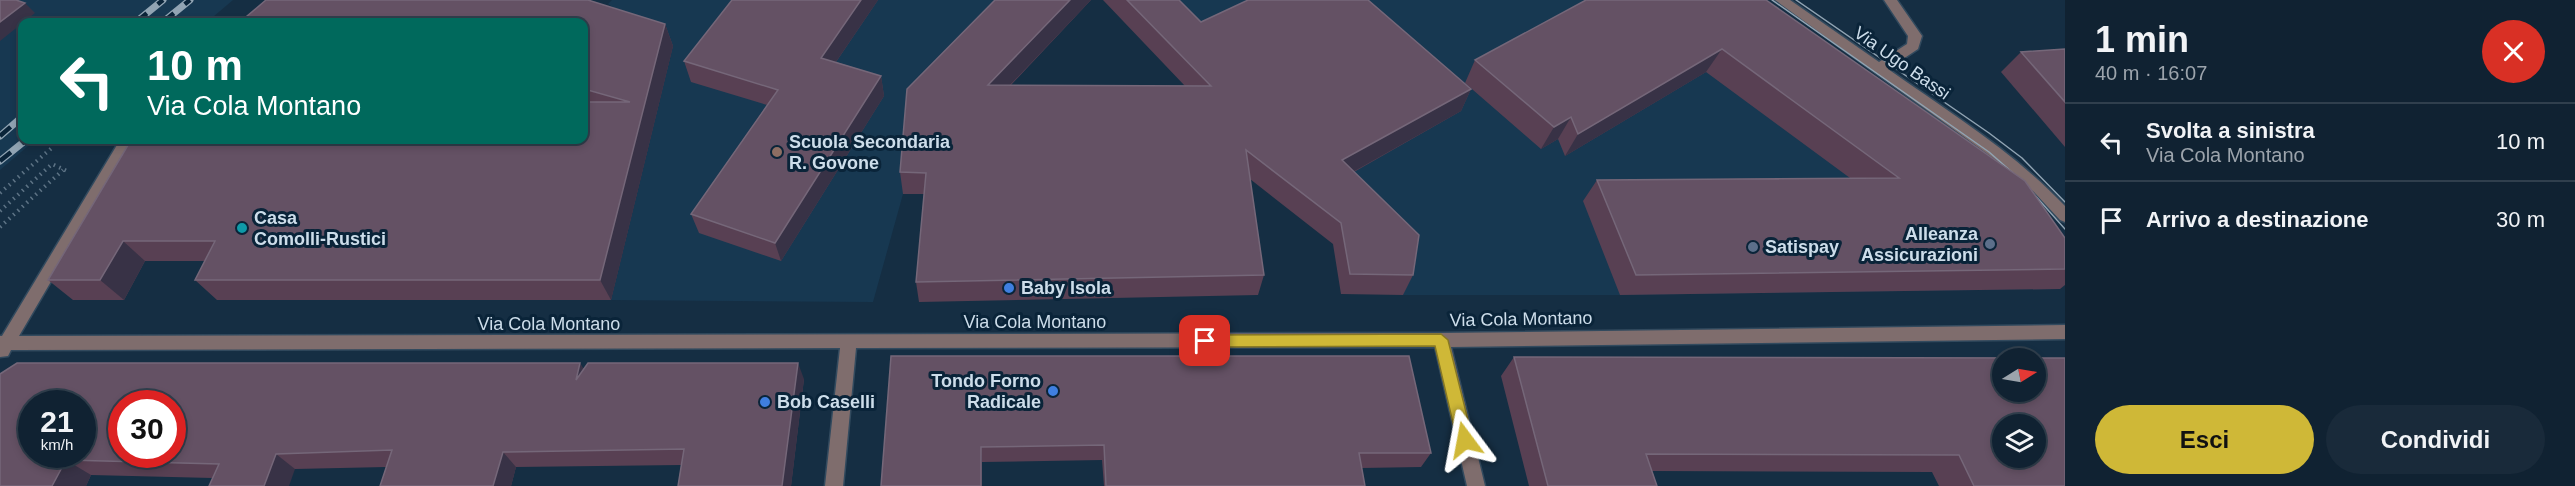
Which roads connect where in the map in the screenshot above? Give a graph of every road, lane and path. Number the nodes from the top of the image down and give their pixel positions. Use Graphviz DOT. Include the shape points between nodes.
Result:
graph roads {
  1 [pos="1781,0"];
  2 [pos="1890,0"];
  3 [pos="1880,68"];
  4 [pos="125,144"];
  5 [pos="54,146"];
  6 [pos="63,170"];
  7 [pos="71,173"];
  8 [pos="0,193"];
  9 [pos="0,211"];
  10 [pos="2065,216"];
  11 [pos="0,227"];
  12 [pos="2065,332"];
  13 [pos="1441,340"];
  14 [pos="849,343"];
  15 [pos="2,347"];
  16 [pos="834,486"];
  17 [pos="1476,486"];
  1 -- 3 [label="street, Via Ugo Bassi"];
  2 -- 3 [label="street" via="1915,36 1913,46"];
  3 -- 10 [label="street, Via Ugo Bassi" via="2001,156"];
  4 -- 15 [label="street"];
  5 -- 8 [label="path"];
  6 -- 7 [label="path"];
  6 -- 9 [label="path" via="52,164"];
  6 -- 11 [label="path"];
  12 -- 13 [label="street, Via Cola Montano"];
  13 -- 14 [label="street, Via Cola Montano"];
  13 -- 17 [label="street"];
  14 -- 15 [label="street, Via Cola Montano"];
  14 -- 16 [label="street"];
}
